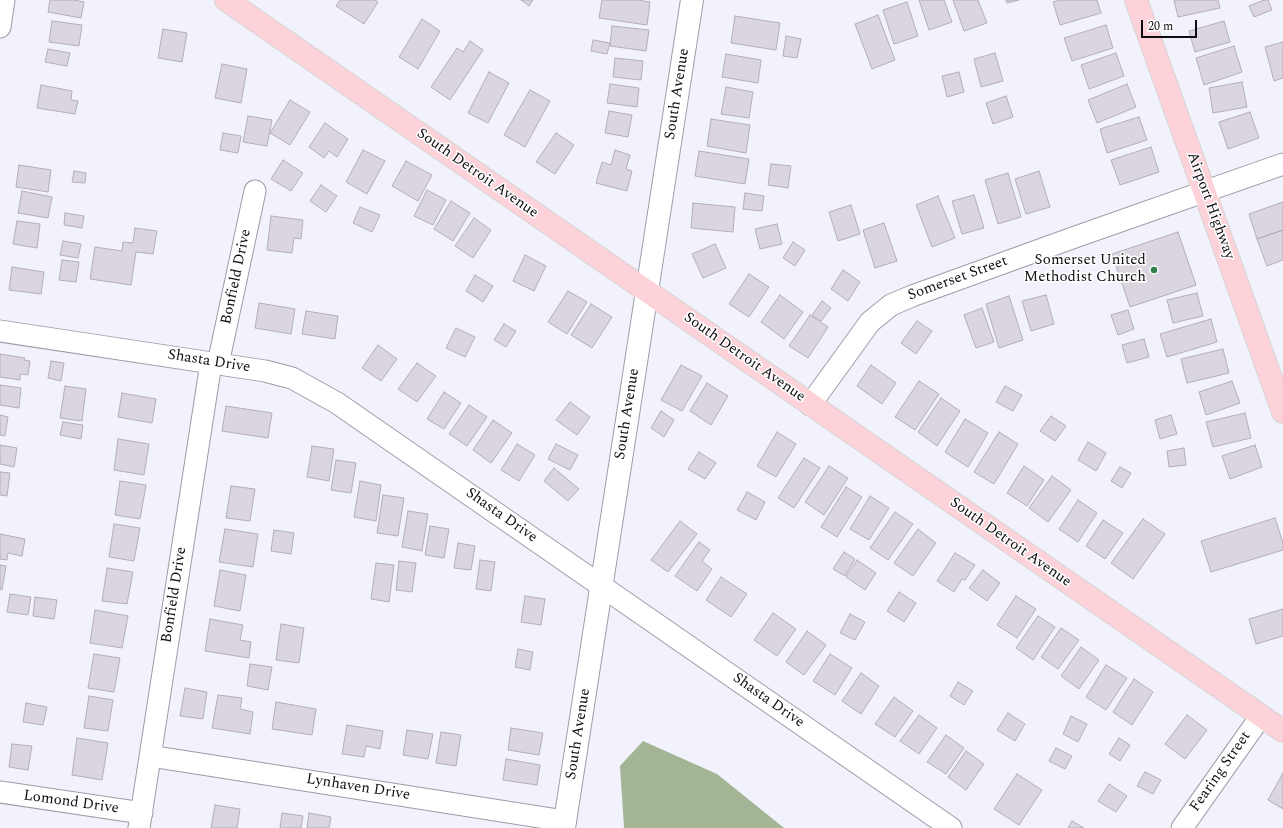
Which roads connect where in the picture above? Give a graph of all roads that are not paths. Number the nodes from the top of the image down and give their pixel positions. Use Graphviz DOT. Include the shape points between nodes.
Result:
graph roads {
  1 [pos="4,0"];
  2 [pos="226,0"];
  3 [pos="692,0"];
  4 [pos="1136,0"];
  5 [pos="0,27"];
  6 [pos="1283,164"];
  7 [pos="255,191"];
  8 [pos="1205,191"];
  9 [pos="647,291"];
  10 [pos="0,331"];
  11 [pos="214,363"];
  12 [pos="810,405"];
  13 [pos="1283,412"];
  14 [pos="602,586"];
  15 [pos="1261,716"];
  16 [pos="1283,731"];
  17 [pos="150,756"];
  18 [pos="0,792"];
  19 [pos="140,820"];
  20 [pos="565,825"];
  21 [pos="951,828"];
  22 [pos="1182,828"];
  1 -- 5 [label="street"];
  2 -- 9 [label="main road, South Detroit Avenue"];
  3 -- 9 [label="street, South Avenue"];
  4 -- 8 [label="main road, Airport Highway"];
  6 -- 8 [label="street, Somerset Street"];
  7 -- 11 [label="street, Bonfield Drive"];
  8 -- 12 [label="street, Somerset Street" via="891,305 870,322"];
  8 -- 13 [label="main road, Airport Highway"];
  9 -- 12 [label="main road, South Detroit Avenue"];
  9 -- 14 [label="street, South Avenue"];
  10 -- 11 [label="street, Shasta Drive"];
  11 -- 14 [label="street, Shasta Drive" via="279,374 306,385 337,403"];
  11 -- 17 [label="street, Bonfield Drive"];
  12 -- 15 [label="main road, South Detroit Avenue"];
  14 -- 20 [label="street, South Avenue"];
  14 -- 21 [label="street, Shasta Drive"];
  15 -- 16 [label="main road, South Detroit Avenue"];
  15 -- 22 [label="street, Fearing Street"];
  17 -- 19 [label="street, Bonfield Drive"];
  17 -- 20 [label="street, Lynhaven Drive"];
  18 -- 19 [label="street, Lomond Drive"];
}
